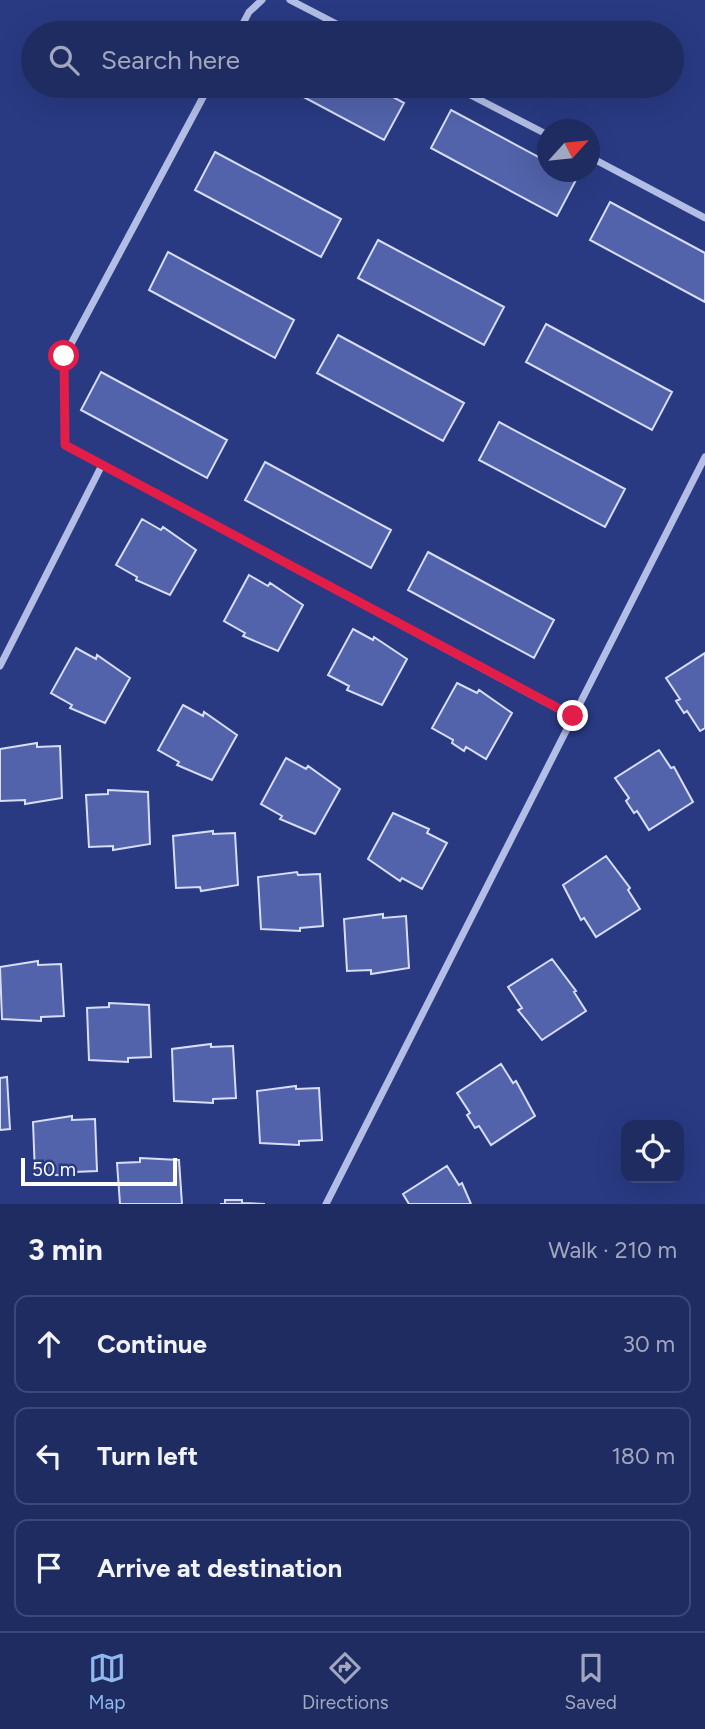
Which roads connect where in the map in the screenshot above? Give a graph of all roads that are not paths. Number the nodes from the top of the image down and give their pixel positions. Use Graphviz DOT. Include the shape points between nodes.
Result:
graph roads {
  1 [pos="262,0"];
  2 [pos="290,0"];
  3 [pos="244,21"];
  4 [pos="331,21"];
  5 [pos="203,98"];
  6 [pos="476,98"];
  7 [pos="537,129"];
  8 [pos="600,162"];
  9 [pos="705,218"];
  10 [pos="705,457"];
  11 [pos="102,465"];
  12 [pos="0,666"];
  13 [pos="573,716"];
  14 [pos="326,1204"];
  1 -- 3 [label="street"];
  2 -- 4 [label="street"];
  5 -- 11 [label="street" via="64,356 65,445"];
  6 -- 7 [label="street"];
  8 -- 9 [label="street"];
  10 -- 13 [label="street"];
  11 -- 12 [label="street"];
  11 -- 13 [label="street"];
  13 -- 14 [label="street"];
}
